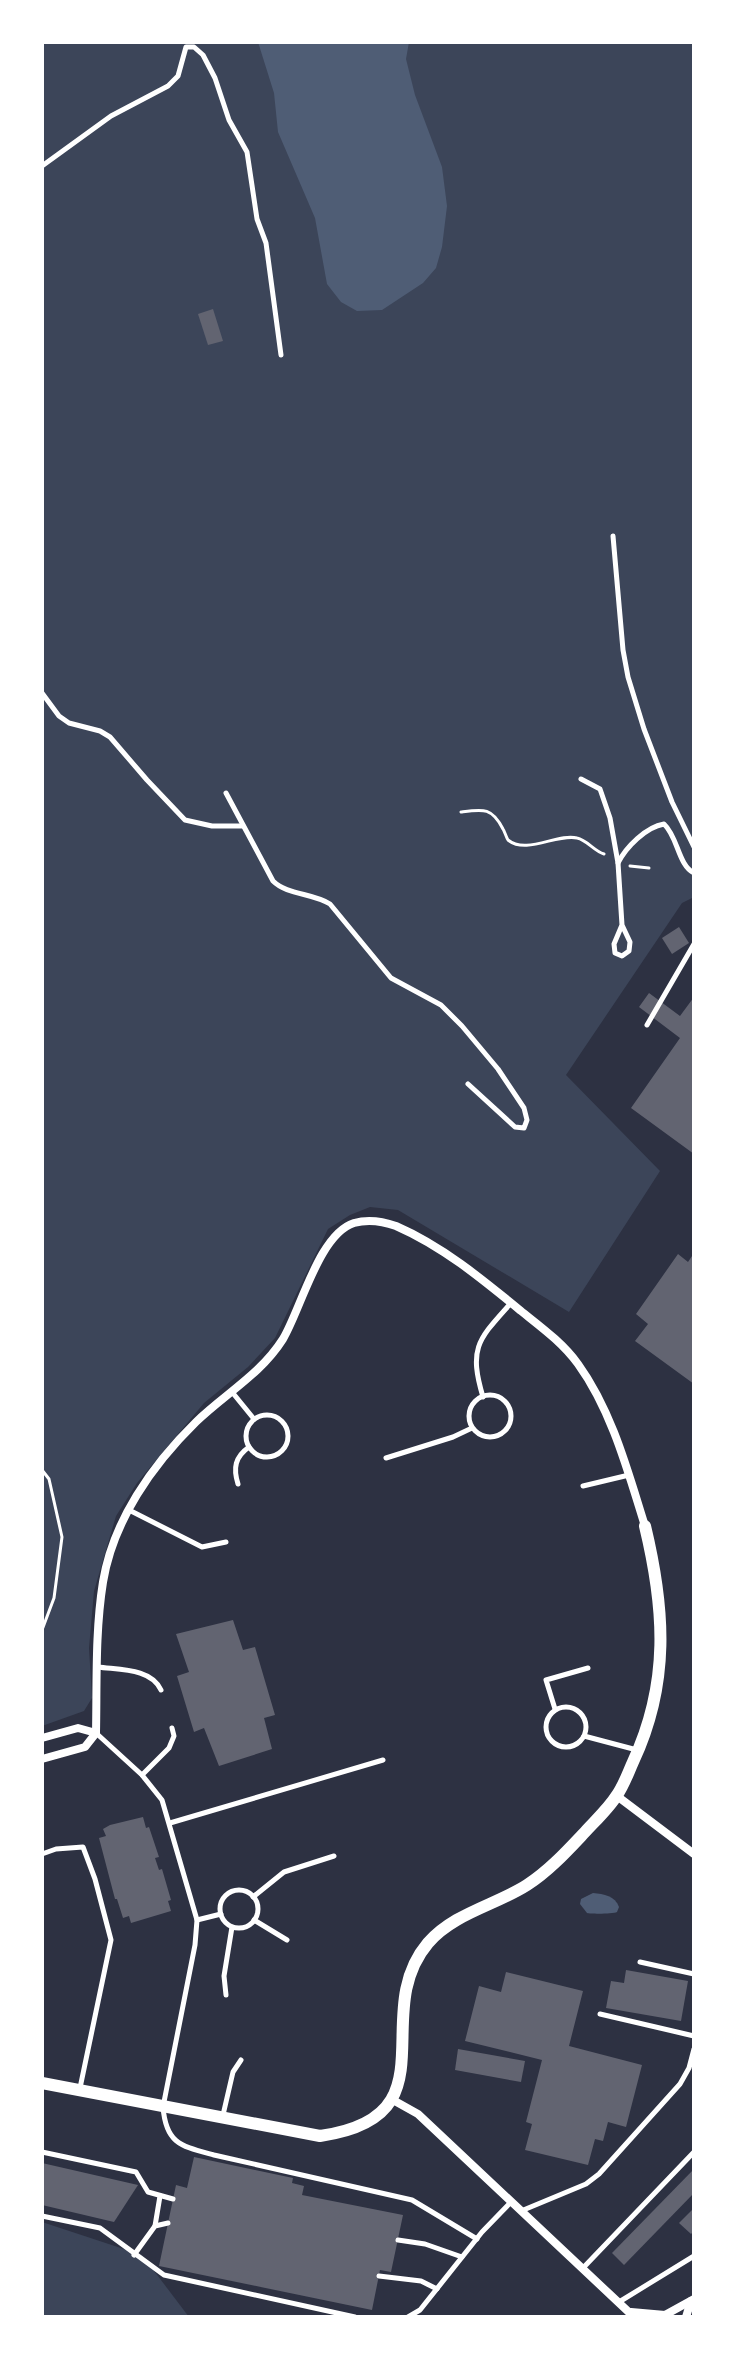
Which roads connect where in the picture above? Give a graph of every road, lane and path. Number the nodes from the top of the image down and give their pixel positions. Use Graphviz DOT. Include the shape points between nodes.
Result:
graph roads {
  1 [pos="42,166"];
  2 [pos="281,355"];
  3 [pos="613,536"];
  4 [pos="42,693"];
  5 [pos="581,779"];
  6 [pos="226,793"];
  7 [pos="461,812"];
  8 [pos="243,826"];
  9 [pos="694,847"];
  10 [pos="608,856"];
  11 [pos="618,863"];
  12 [pos="626,866"];
  13 [pos="649,868"];
  14 [pos="694,873"];
  15 [pos="622,925"];
  16 [pos="694,944"];
  17 [pos="647,1025"];
  18 [pos="468,1084"];
  19 [pos="511,1303"];
  20 [pos="232,1392"];
  21 [pos="483,1397"];
  22 [pos="254,1419"];
  23 [pos="472,1428"];
  24 [pos="249,1447"];
  25 [pos="386,1458"];
  26 [pos="42,1470"];
  27 [pos="629,1475"];
  28 [pos="238,1484"];
  29 [pos="583,1486"];
  30 [pos="128,1510"];
  31 [pos="645,1526"];
  32 [pos="226,1542"];
  33 [pos="42,1630"];
  34 [pos="98,1667"];
  35 [pos="588,1668"];
  36 [pos="161,1690"];
  37 [pos="555,1709"];
  38 [pos="172,1728"];
  39 [pos="96,1733"];
  40 [pos="584,1736"];
  41 [pos="42,1738"];
  42 [pos="638,1751"];
  43 [pos="42,1759"];
  44 [pos="383,1760"];
  45 [pos="142,1775"];
  46 [pos="617,1796"];
  47 [pos="170,1823"];
  48 [pos="42,1854"];
  49 [pos="694,1854"];
  50 [pos="334,1856"];
  51 [pos="253,1897"];
  52 [pos="221,1914"];
  53 [pos="197,1920"];
  54 [pos="254,1920"];
  55 [pos="232,1927"];
  56 [pos="287,1940"];
  57 [pos="640,1962"];
  58 [pos="694,1974"];
  59 [pos="226,1995"];
  60 [pos="600,2014"];
  61 [pos="694,2036"];
  62 [pos="694,2049"];
  63 [pos="241,2060"];
  64 [pos="42,2083"];
  65 [pos="80,2090"];
  66 [pos="393,2100"];
  67 [pos="163,2107"];
  68 [pos="223,2118"];
  69 [pos="42,2152"];
  70 [pos="694,2152"];
  71 [pos="160,2196"];
  72 [pos="173,2199"];
  73 [pos="511,2202"];
  74 [pos="521,2211"];
  75 [pos="42,2216"];
  76 [pos="168,2223"];
  77 [pos="155,2226"];
  78 [pos="477,2239"];
  79 [pos="398,2240"];
  80 [pos="134,2255"];
  81 [pos="694,2256"];
  82 [pos="462,2257"];
  83 [pos="583,2268"];
  84 [pos="379,2276"];
  85 [pos="437,2289"];
  86 [pos="693,2300"];
  87 [pos="619,2302"];
  88 [pos="630,2314"];
  89 [pos="355,2317"];
  90 [pos="408,2317"];
  91 [pos="686,2317"];
  1 -- 2 [label="lane" via="111,116 168,86 178,76 186,47 194,47 209,66 247,152"];
  3 -- 9 [label="lane" via="628,677 672,802"];
  4 -- 8 [label="lane" via="69,723 110,737 185,820"];
  5 -- 11 [label="lane" via="600,789"];
  6 -- 8 [label="lane"];
  7 -- 10 [label="path" via="493,813 513,842 536,845 575,837"];
  8 -- 18 [label="lane" via="279,887 330,904 391,978 441,1005 462,1026 524,1108 524,1128 515,1127"];
  11 -- 14 [label="lane" via="646,832 664,824 685,868"];
  11 -- 15 [label="lane"];
  12 -- 13 [label="path"];
  15 -- 15 [label="lane" via="614,944 615,953 622,956 630,942"];
  16 -- 17 [label="lane"];
  19 -- 20 [label="street" via="436,1247 394,1225 374,1220 352,1224 336,1233 282,1340 256,1373"];
  19 -- 21 [label="lane" via="475,1353"];
  19 -- 27 [label="street" via="578,1364 611,1426"];
  20 -- 22 [label="lane"];
  20 -- 30 [label="street" via="157,1466"];
  21 -- 23 [label="lane" via="470,1409"];
  21 -- 23 [label="lane" via="504,1401 508,1427 497,1436 483,1436"];
  22 -- 24 [label="lane" via="247,1429"];
  22 -- 24 [label="lane" via="280,1419 287,1443 266,1457"];
  23 -- 25 [label="lane"];
  24 -- 28 [label="lane" via="237,1458"];
  26 -- 33 [label="path" via="49,1479 62,1537 54,1598"];
  27 -- 29 [label="lane"];
  27 -- 31 [label="street"];
  30 -- 32 [label="lane" via="202,1547"];
  30 -- 34 [label="street" via="103,1579"];
  31 -- 42 [label="street" via="662,1649 658,1692"];
  34 -- 36 [label="lane" via="148,1675"];
  34 -- 39 [label="street"];
  35 -- 37 [label="lane" via="546,1680"];
  37 -- 40 [label="lane" via="567,1706 580,1712 586,1723"];
  37 -- 40 [label="lane" via="545,1726 554,1744 568,1747"];
  38 -- 45 [label="lane" via="169,1748"];
  39 -- 41 [label="street" via="78,1728"];
  39 -- 43 [label="street" via="85,1747"];
  39 -- 45 [label="lane"];
  40 -- 42 [label="lane"];
  42 -- 46 [label="street"];
  44 -- 47 [label="lane"];
  45 -- 47 [label="lane" via="162,1800"];
  46 -- 49 [label="street"];
  46 -- 66 [label="street" via="570,1849 528,1884 462,1917 429,1942 412,1970 404,2002"];
  47 -- 53 [label="lane"];
  48 -- 65 [label="lane" via="83,1847 111,1940"];
  50 -- 51 [label="lane" via="284,1872"];
  51 -- 52 [label="lane" via="231,1892 222,1901"];
  51 -- 54 [label="lane" via="258,1909"];
  52 -- 53 [label="lane"];
  52 -- 55 [label="lane"];
  53 -- 67 [label="lane"];
  54 -- 55 [label="lane" via="244,1928"];
  54 -- 56 [label="lane"];
  55 -- 59 [label="lane"];
  57 -- 58 [label="lane"];
  60 -- 61 [label="lane"];
  62 -- 74 [label="lane" via="680,2084 599,2174"];
  63 -- 68 [label="lane" via="228,2088"];
  64 -- 65 [label="street"];
  65 -- 67 [label="street"];
  66 -- 68 [label="street" via="371,2123 320,2136"];
  66 -- 73 [label="street" via="418,2114"];
  67 -- 68 [label="street"];
  67 -- 78 [label="lane" via="164,2125 185,2147 412,2200"];
  69 -- 71 [label="lane" via="136,2172 148,2192"];
  70 -- 83 [label="lane"];
  71 -- 72 [label="lane"];
  71 -- 77 [label="lane"];
  73 -- 74 [label="street"];
  73 -- 78 [label="lane"];
  74 -- 83 [label="street"];
  75 -- 80 [label="lane" via="100,2228"];
  76 -- 77 [label="lane"];
  77 -- 80 [label="lane"];
  78 -- 82 [label="lane"];
  79 -- 82 [label="lane"];
  80 -- 89 [label="lane" via="164,2275"];
  81 -- 87 [label="lane"];
  82 -- 85 [label="lane"];
  83 -- 87 [label="street"];
  84 -- 85 [label="lane" via="421,2281"];
  85 -- 90 [label="lane"];
  86 -- 88 [label="street" via="665,2315"];
  86 -- 91 [label="street"];
  87 -- 88 [label="street"];
}
